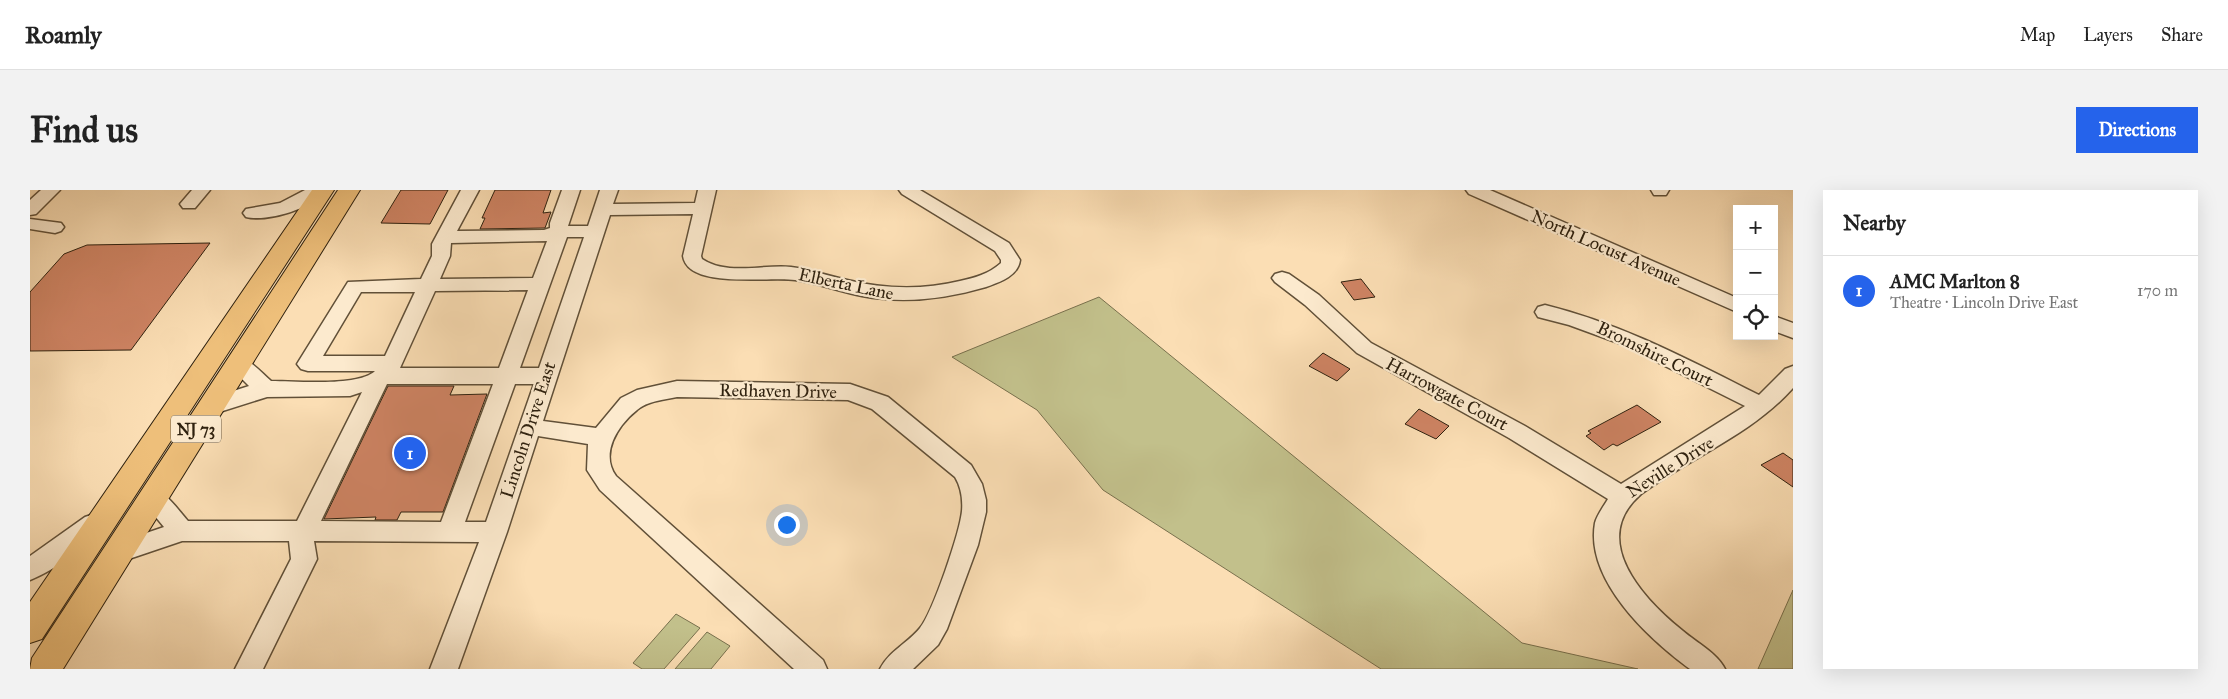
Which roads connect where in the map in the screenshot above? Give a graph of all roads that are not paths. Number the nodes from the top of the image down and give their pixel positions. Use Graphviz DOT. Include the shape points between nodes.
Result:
graph roads {
  1 [pos="51,190"];
  2 [pos="201,190"];
  3 [pos="317,190"];
  4 [pos="323,190"];
  5 [pos="348,190"];
  6 [pos="470,190"];
  7 [pos="571,190"];
  8 [pos="707,190"];
  9 [pos="908,190"];
  10 [pos="1476,190"];
  11 [pos="605,200"];
  12 [pos="189,204"];
  13 [pos="702,208"];
  14 [pos="30,210"];
  15 [pos="30,224"];
  16 [pos="55,227"];
  17 [pos="560,232"];
  18 [pos="594,232"];
  19 [pos="292,236"];
  20 [pos="445,237"];
  21 [pos="1282,278"];
  22 [pos="540,284"];
  23 [pos="428,285"];
  24 [pos="1733,304"];
  25 [pos="1545,312"];
  26 [pos="1778,325"];
  27 [pos="1793,331"];
  28 [pos="238,364"];
  29 [pos="386,371"];
  30 [pos="1793,374"];
  31 [pos="507,376"];
  32 [pos="546,376"];
  33 [pos="266,388"];
  34 [pos="1761,405"];
  35 [pos="210,407"];
  36 [pos="530,427"];
  37 [pos="601,437"];
  38 [pos="1622,496"];
  39 [pos="152,498"];
  40 [pos="107,514"];
  41 [pos="182,530"];
  42 [pos="304,531"];
  43 [pos="449,532"];
  44 [pos="495,532"];
  45 [pos="117,553"];
  46 [pos="30,568"];
  47 [pos="31,619"];
  48 [pos="44,669"];
  49 [pos="249,669"];
  50 [pos="444,669"];
  51 [pos="813,669"];
  52 [pos="894,669"];
  53 [pos="1712,669"];
  1 -- 14 [label="street"];
  2 -- 12 [label="street"];
  3 -- 19 [label="street" via="276,212 251,216 278,222"];
  4 -- 19 [label="highway, NJ 73"];
  5 -- 28 [label="highway, NJ 73"];
  6 -- 20 [label="street"];
  7 -- 17 [label="street" via="559,223"];
  8 -- 13 [label="street, Elberta Lane"];
  9 -- 13 [label="street, Elberta Lane" via="1002,247 1011,260 1010,265 998,275 969,285 904,296 874,293 789,273 705,270 693,262 692,256"];
  10 -- 24 [label="street, North Locust Avenue"];
  11 -- 13 [label="street"];
  11 -- 18 [label="street, Lincoln Drive East"];
  15 -- 16 [label="street"];
  17 -- 18 [label="street"];
  17 -- 20 [label="street" via="546,236"];
  17 -- 22 [label="street"];
  18 -- 32 [label="street, Lincoln Drive East"];
  19 -- 40 [label="highway, NJ 73"];
  20 -- 23 [label="street" via="441,256"];
  21 -- 38 [label="street, Harrowgate Court" via="1312,300 1364,348 1518,432"];
  22 -- 23 [label="street"];
  22 -- 31 [label="street"];
  23 -- 29 [label="street"];
  23 -- 29 [label="street" via="355,286 308,364"];
  25 -- 34 [label="street, Bromshire Court" via="1610,330"];
  26 -- 27 [label="street"];
  28 -- 33 [label="street"];
  28 -- 35 [label="highway, NJ 73"];
  29 -- 31 [label="street" via="389,376"];
  29 -- 33 [label="street" via="350,388"];
  29 -- 42 [label="street"];
  30 -- 34 [label="street, Neville Drive"];
  31 -- 32 [label="street"];
  31 -- 43 [label="street"];
  32 -- 36 [label="street, Lincoln Drive East"];
  33 -- 35 [label="street"];
  34 -- 38 [label="street, Neville Drive" via="1731,429 1640,482"];
  35 -- 39 [label="highway, NJ 73"];
  36 -- 37 [label="street"];
  36 -- 44 [label="street, Lincoln Drive East"];
  37 -- 51 [label="street" via="599,470 608,483"];
  37 -- 52 [label="street, Redhaven Drive" via="629,404 645,396 677,389 835,390 880,403 963,471 974,499 974,513 967,537 934,629"];
  38 -- 53 [label="street, Neville Drive" via="1612,509 1606,538 1616,573 1662,631"];
  39 -- 41 [label="street"];
  39 -- 45 [label="highway, NJ 73"];
  40 -- 46 [label="street" via="79,537"];
  40 -- 47 [label="highway, NJ 73"];
  41 -- 42 [label="street"];
  41 -- 45 [label="street"];
  42 -- 43 [label="street"];
  42 -- 49 [label="street" via="301,538 304,559"];
  43 -- 44 [label="street"];
  44 -- 50 [label="street, Lincoln Drive East"];
  45 -- 48 [label="highway, NJ 73"];
}
